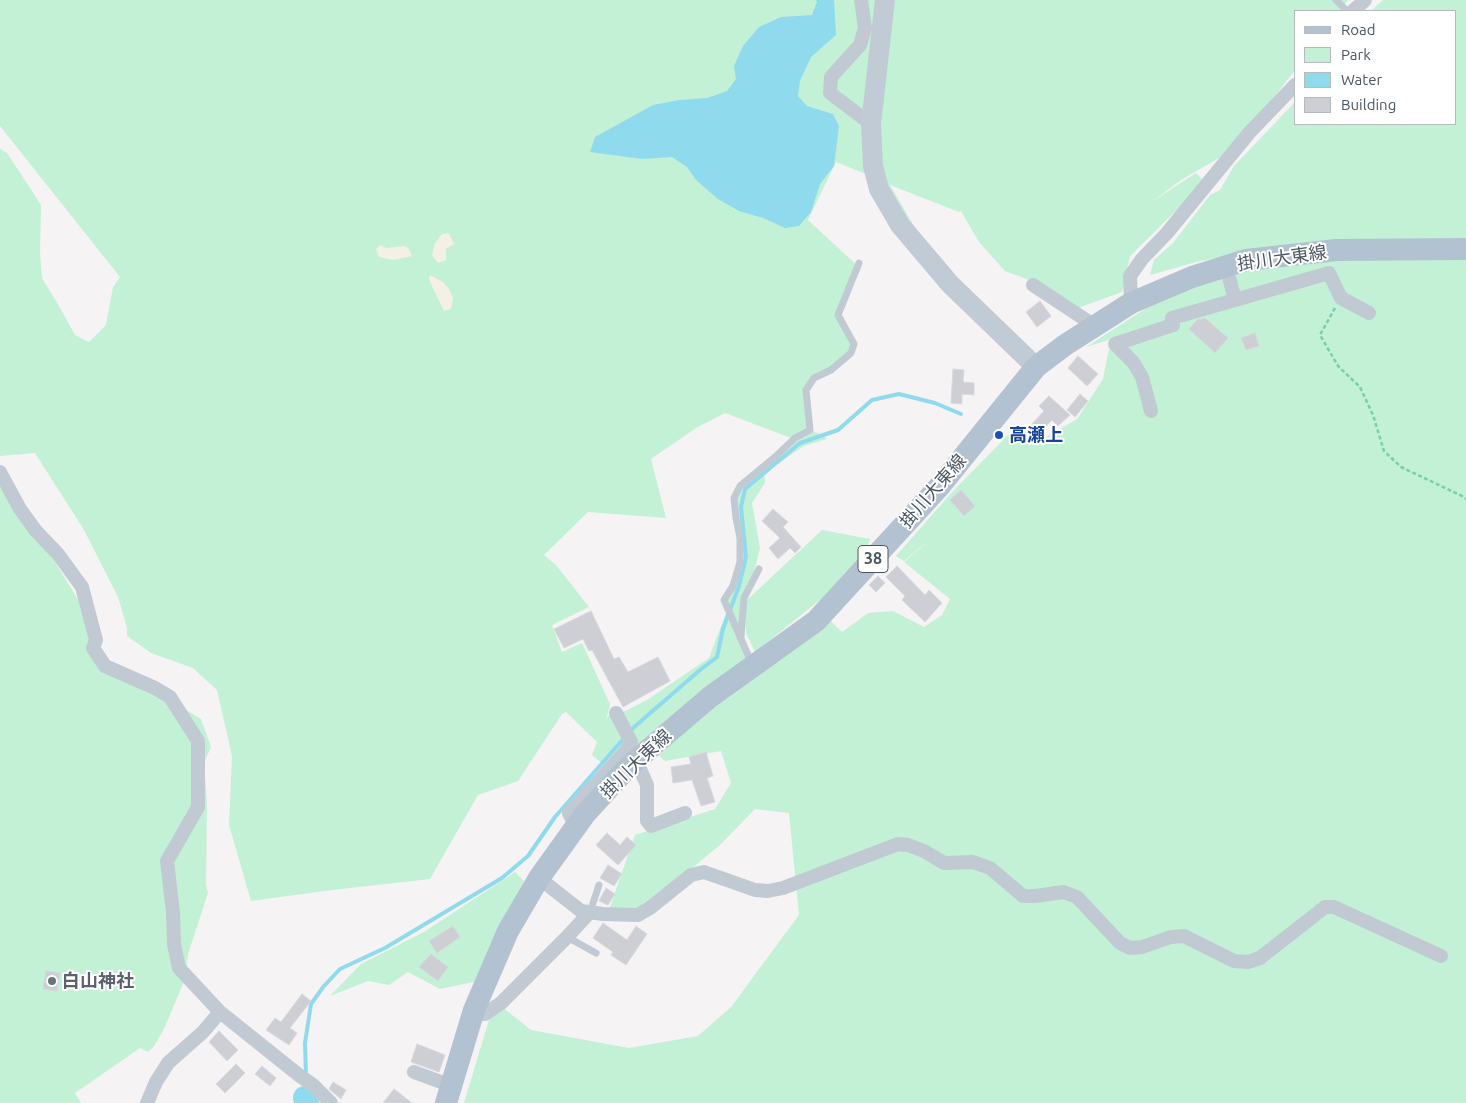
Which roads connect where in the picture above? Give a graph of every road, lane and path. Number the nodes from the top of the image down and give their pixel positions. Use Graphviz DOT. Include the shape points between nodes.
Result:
graph roads {
  1 [pos="861,0"];
  2 [pos="885,0"];
  3 [pos="1336,0"];
  4 [pos="1365,0"];
  5 [pos="1346,10"];
  6 [pos="1354,10"];
  7 [pos="1294,86"];
  8 [pos="871,124"];
  9 [pos="1466,249"];
  10 [pos="859,263"];
  11 [pos="1226,266"];
  12 [pos="1034,285"];
  13 [pos="1341,298"];
  14 [pos="1235,300"];
  15 [pos="1131,303"];
  16 [pos="1370,313"];
  17 [pos="1095,326"];
  18 [pos="1036,367"];
  19 [pos="1151,411"];
  20 [pos="0,472"];
  21 [pos="1466,499"];
  22 [pos="759,569"];
  23 [pos="741,639"];
  24 [pos="753,666"];
  25 [pos="616,713"];
  26 [pos="630,745"];
  27 [pos="685,813"];
  28 [pos="539,878"];
  29 [pos="599,885"];
  30 [pos="590,912"];
  31 [pos="567,937"];
  32 [pos="596,953"];
  33 [pos="1441,956"];
  34 [pos="220,1012"];
  35 [pos="473,1014"];
  36 [pos="414,1072"];
  37 [pos="449,1095"];
  38 [pos="147,1103"];
  39 [pos="331,1103"];
  1 -- 8 [label="street" via="865,28 860,45 831,77 830,93"];
  2 -- 8 [label="street"];
  3 -- 5 [label="lane"];
  4 -- 6 [label="street"];
  7 -- 15 [label="street" via="1249,133 1142,259 1130,276"];
  8 -- 18 [label="street" via="873,166 879,189 900,225 950,284"];
  9 -- 11 [label="main road, 掛川大東線 / 38" via="1336,250 1246,260"];
  10 -- 23 [label="lane" via="838,315 854,344 851,353 832,370 814,378 806,390 810,430 795,438 740,486 734,498 740,562 733,586 724,600"];
  11 -- 14 [label="street"];
  11 -- 15 [label="main road, 掛川大東線 / 38"];
  12 -- 17 [label="street"];
  13 -- 14 [label="street" via="1329,273"];
  13 -- 16 [label="street"];
  13 -- 21 [label="path" via="1320,335 1338,366 1360,387 1384,451 1401,467"];
  14 -- 19 [label="street" via="1172,318 1173,325 1115,344 1133,362 1142,377"];
  15 -- 17 [label="main road, 掛川大東線 / 38"];
  17 -- 18 [label="main road, 掛川大東線 / 38"];
  18 -- 24 [label="main road, 掛川大東線 / 38" via="939,487 816,621"];
  20 -- 34 [label="street" via="36,531 82,587 96,640 93,648 105,666 170,697 198,741 198,807 166,861 179,968"];
  22 -- 23 [label="lane" via="744,598"];
  23 -- 24 [label="lane"];
  24 -- 26 [label="main road, 掛川大東線 / 38" via="710,697"];
  25 -- 26 [label="street"];
  26 -- 27 [label="street" via="647,785 647,821 651,826"];
  26 -- 28 [label="main road, 掛川大東線 / 38"];
  28 -- 30 [label="street" via="582,911"];
  28 -- 35 [label="main road, 掛川大東線 / 38" via="508,931"];
  29 -- 30 [label="lane"];
  30 -- 31 [label="street"];
  30 -- 33 [label="street" via="638,915 691,875 704,872 755,890 783,888 898,844 924,851 944,863 973,862 990,868 1023,896 1063,892 1077,897 1120,943 1130,948 1184,936 1234,960 1248,962 1260,958 1325,907 1334,907"];
  31 -- 32 [label="lane"];
  31 -- 35 [label="street" via="501,1003 485,1014"];
  34 -- 38 [label="street" via="168,1063"];
  34 -- 39 [label="street"];
  35 -- 37 [label="main road, 掛川大東線 / 38"];
  36 -- 37 [label="street"];
}
